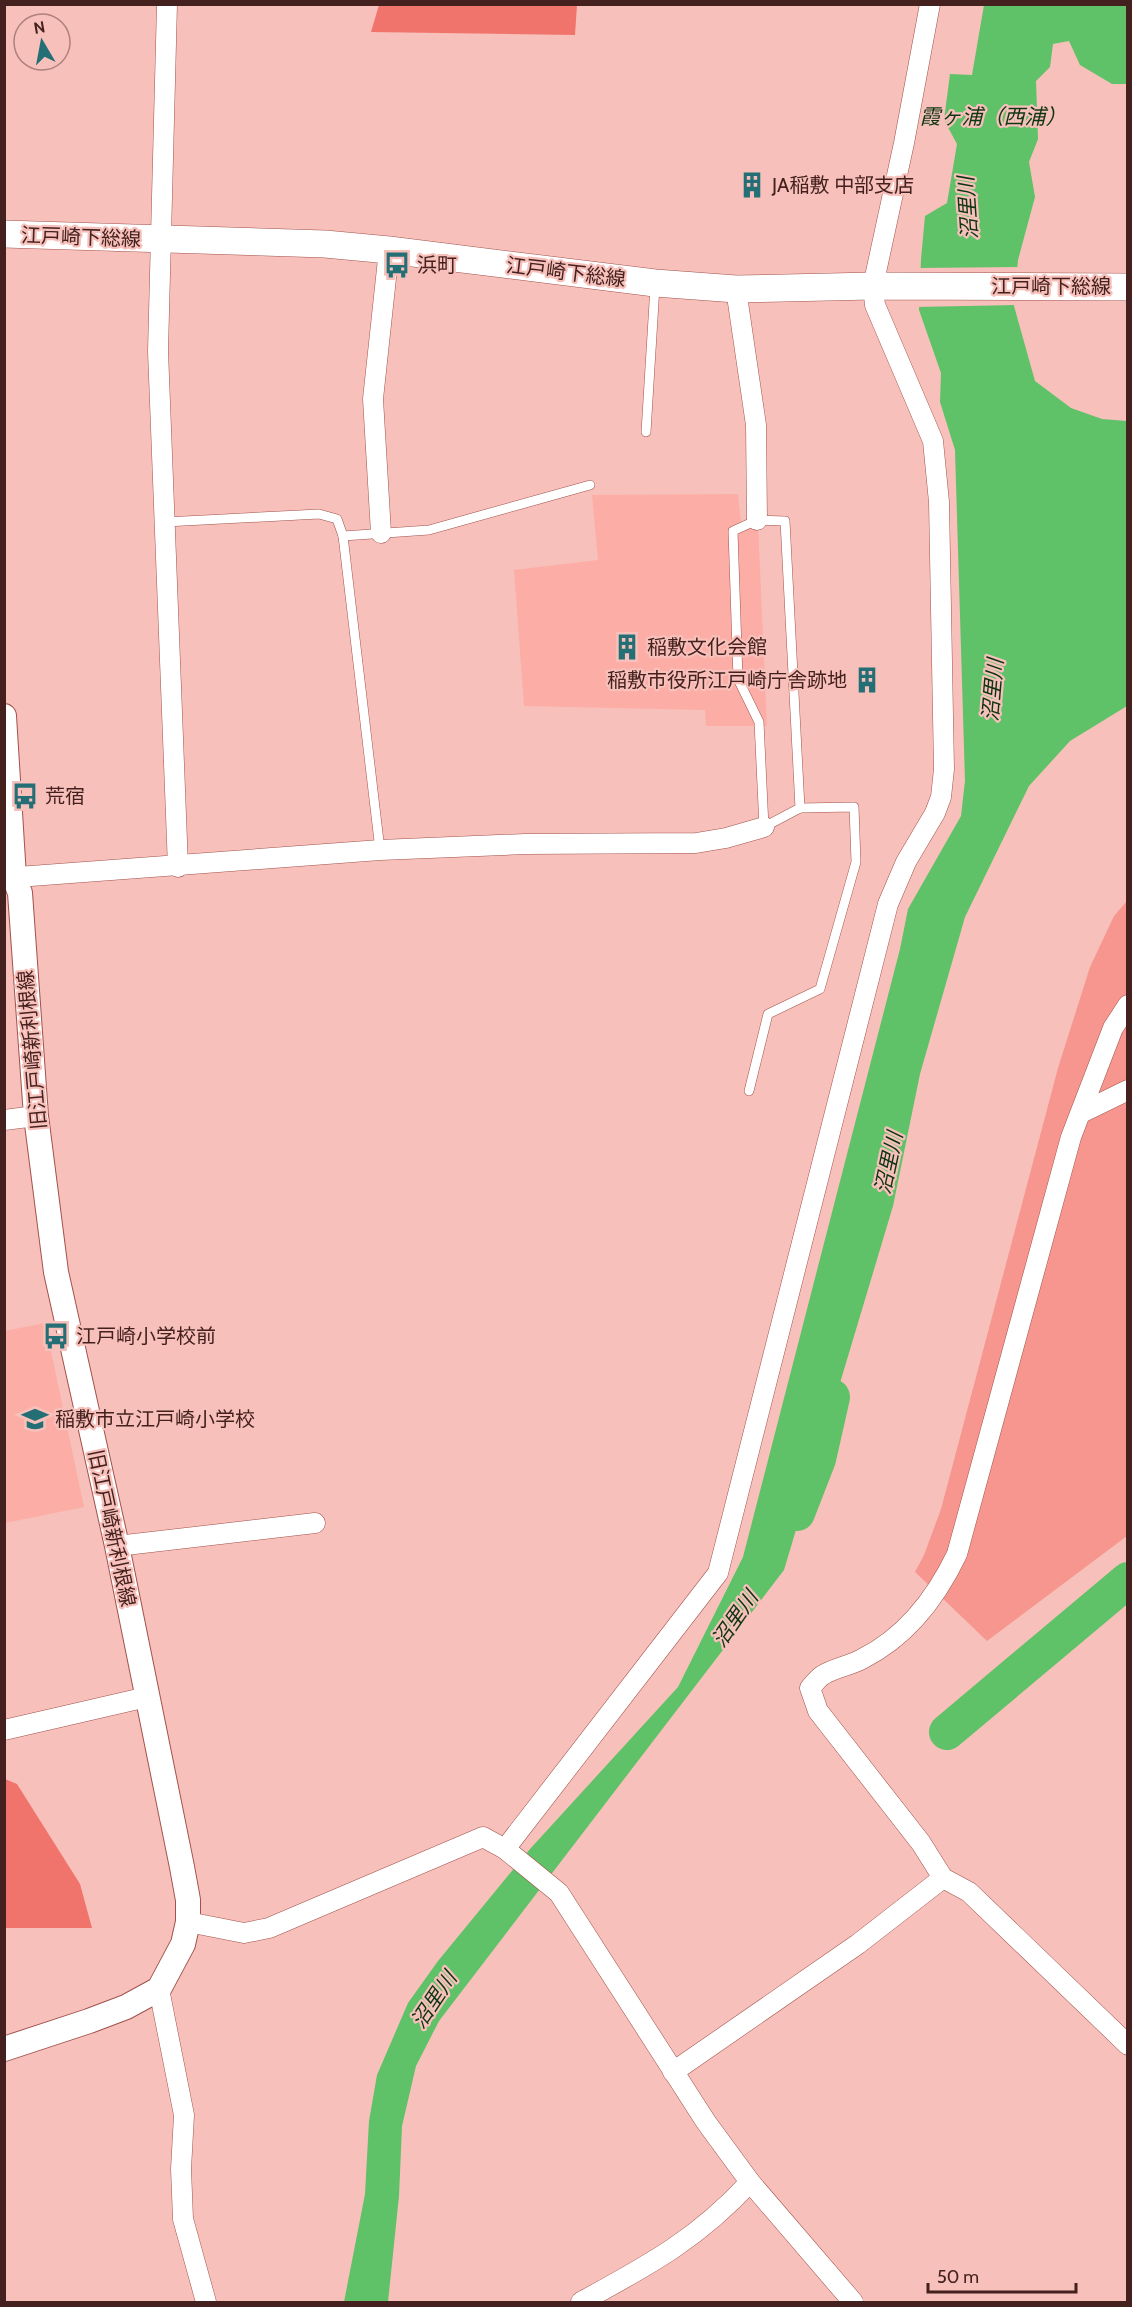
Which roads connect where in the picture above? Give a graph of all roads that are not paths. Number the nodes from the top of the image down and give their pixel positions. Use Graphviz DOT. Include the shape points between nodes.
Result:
graph roads {
  1 [pos="167,4"];
  2 [pos="930,4"];
  3 [pos="4,234"];
  4 [pos="160,240"];
  5 [pos="389,250"];
  6 [pos="655,283"];
  7 [pos="881,286"];
  8 [pos="1128,286"];
  9 [pos="736,289"];
  10 [pos="646,432"];
  11 [pos="590,485"];
  12 [pos="757,520"];
  13 [pos="165,522"];
  14 [pos="381,533"];
  15 [pos="343,536"];
  16 [pos="4,716"];
  17 [pos="800,808"];
  18 [pos="764,826"];
  19 [pos="380,850"];
  20 [pos="178,867"];
  21 [pos="9,877"];
  22 [pos="1128,1005"];
  23 [pos="1128,1090"];
  24 [pos="749,1091"];
  25 [pos="1081,1113"];
  26 [pos="36,1116"];
  27 [pos="4,1120"];
  28 [pos="315,1523"];
  29 [pos="117,1546"];
  30 [pos="147,1697"];
  31 [pos="4,1730"];
  32 [pos="508,1852"];
  33 [pos="943,1878"];
  34 [pos="188,1922"];
  35 [pos="159,1989"];
  36 [pos="1128,2045"];
  37 [pos="4,2049"];
  38 [pos="673,2072"];
  39 [pos="750,2182"];
  40 [pos="206,2302"];
  41 [pos="581,2302"];
  42 [pos="853,2302"];
  1 -- 4 [label="street"];
  2 -- 7 [label="street"];
  3 -- 4 [label="main road, 江戸崎下総線"];
  4 -- 5 [label="main road, 江戸崎下総線" via="325,244"];
  4 -- 13 [label="street" via="158,351"];
  5 -- 6 [label="main road, 江戸崎下総線"];
  5 -- 14 [label="street" via="373,399"];
  6 -- 9 [label="main road, 江戸崎下総線"];
  6 -- 10 [label="lane"];
  7 -- 8 [label="main road, 江戸崎下総線"];
  7 -- 9 [label="main road, 江戸崎下総線"];
  7 -- 32 [label="street" via="875,305 933,441 937,467 944,746 941,797 888,904 718,1573"];
  9 -- 12 [label="street" via="756,425"];
  11 -- 14 [label="lane" via="429,530"];
  12 -- 17 [label="lane" via="785,521"];
  12 -- 18 [label="lane" via="733,531 738,679 759,722"];
  13 -- 15 [label="lane" via="319,514 337,519"];
  13 -- 20 [label="street"];
  14 -- 15 [label="lane"];
  15 -- 19 [label="lane"];
  16 -- 21 [label="street, 旧江戸崎新利根線"];
  17 -- 18 [label="lane"];
  17 -- 24 [label="lane" via="854,807 856,862 820,989 768,1014"];
  18 -- 19 [label="street" via="696,843"];
  19 -- 20 [label="street"];
  20 -- 21 [label="street"];
  21 -- 26 [label="street, 旧江戸崎新利根線" via="20,893"];
  22 -- 25 [label="street" via="1113,1028"];
  23 -- 25 [label="street"];
  25 -- 33 [label="street" via="1071,1137 957,1554 944,1582 911,1623 887,1644 861,1660 822,1675 810,1688 818,1711 921,1843"];
  26 -- 27 [label="street"];
  26 -- 29 [label="street, 旧江戸崎新利根線" via="56,1272"];
  28 -- 29 [label="street"];
  29 -- 30 [label="street, 旧江戸崎新利根線"];
  30 -- 31 [label="street"];
  30 -- 34 [label="street, 旧江戸崎新利根線" via="182,1867"];
  32 -- 34 [label="street" via="483,1837 268,1928 244,1933"];
  32 -- 38 [label="street" via="559,1893"];
  33 -- 36 [label="street" via="969,1892"];
  33 -- 38 [label="street" via="858,1944"];
  34 -- 35 [label="street, 旧江戸崎新利根線" via="183,1944"];
  35 -- 37 [label="street" via="117,2011"];
  35 -- 40 [label="street" via="184,2115 183,2219"];
  38 -- 39 [label="street"];
  39 -- 41 [label="street" via="694,2235"];
  39 -- 42 [label="street"];
}
